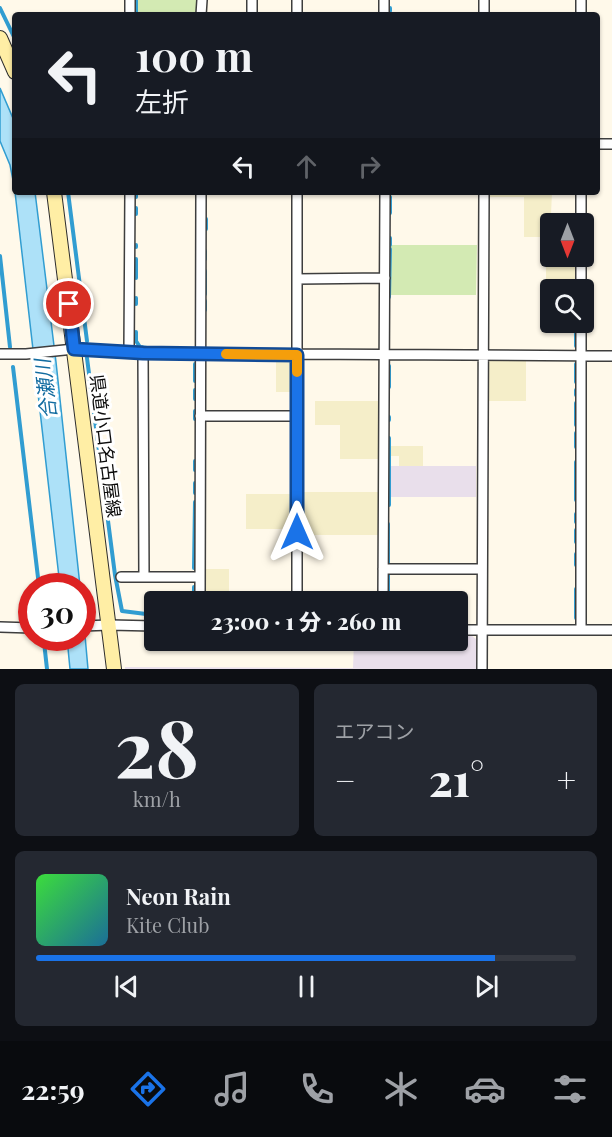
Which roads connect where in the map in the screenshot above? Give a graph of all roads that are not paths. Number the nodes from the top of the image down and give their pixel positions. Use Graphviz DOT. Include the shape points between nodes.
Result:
graph roads {
  1 [pos="0,38"];
  2 [pos="11,50"];
  3 [pos="54,195"];
  4 [pos="130,195"];
  5 [pos="201,195"];
  6 [pos="297,195"];
  7 [pos="385,195"];
  8 [pos="484,195"];
  9 [pos="581,195"];
  10 [pos="581,213"];
  11 [pos="384,278"];
  12 [pos="297,279"];
  13 [pos="581,333"];
  14 [pos="69,350"];
  15 [pos="129,351"];
  16 [pos="143,353"];
  17 [pos="0,354"];
  18 [pos="201,354"];
  19 [pos="297,355"];
  20 [pos="384,355"];
  21 [pos="482,356"];
  22 [pos="581,356"];
  23 [pos="612,356"];
  24 [pos="200,416"];
  25 [pos="297,416"];
  26 [pos="383,570"];
  27 [pos="482,570"];
  28 [pos="121,577"];
  29 [pos="144,577"];
  30 [pos="200,577"];
  31 [pos="200,591"];
  32 [pos="297,591"];
  33 [pos="383,591"];
  34 [pos="96,625"];
  35 [pos="104,625"];
  36 [pos="144,626"];
  37 [pos="0,627"];
  38 [pos="18,628"];
  39 [pos="468,630"];
  40 [pos="482,630"];
  41 [pos="580,630"];
  42 [pos="612,630"];
  43 [pos="114,669"];
  44 [pos="482,669"];
  1 -- 2 [label="main road"];
  3 -- 14 [label="main road, 県道小口名古屋線"];
  4 -- 15 [label="street"];
  5 -- 18 [label="street"];
  6 -- 12 [label="street"];
  7 -- 11 [label="street"];
  8 -- 21 [label="street"];
  9 -- 10 [label="street"];
  11 -- 12 [label="street"];
  11 -- 20 [label="street"];
  12 -- 19 [label="street"];
  13 -- 22 [label="street"];
  14 -- 15 [label="street"];
  14 -- 17 [label="street"];
  14 -- 35 [label="main road, 県道小口名古屋線"];
  15 -- 16 [label="street"];
  16 -- 18 [label="street"];
  16 -- 29 [label="street"];
  18 -- 19 [label="street"];
  18 -- 24 [label="street"];
  19 -- 20 [label="street"];
  19 -- 25 [label="street"];
  20 -- 21 [label="street"];
  20 -- 26 [label="street"];
  21 -- 22 [label="street"];
  21 -- 27 [label="street"];
  22 -- 23 [label="street"];
  22 -- 41 [label="street"];
  24 -- 25 [label="street"];
  24 -- 30 [label="street"];
  25 -- 32 [label="street"];
  26 -- 27 [label="street"];
  26 -- 33 [label="street"];
  27 -- 40 [label="street"];
  28 -- 29 [label="street"];
  29 -- 30 [label="street"];
  30 -- 31 [label="street"];
  34 -- 35 [label="street"];
  35 -- 36 [label="street"];
  35 -- 43 [label="main road, 県道小口名古屋線"];
  37 -- 38 [label="street"];
  39 -- 40 [label="street"];
  40 -- 41 [label="street"];
  40 -- 44 [label="street"];
  41 -- 42 [label="street"];
}
